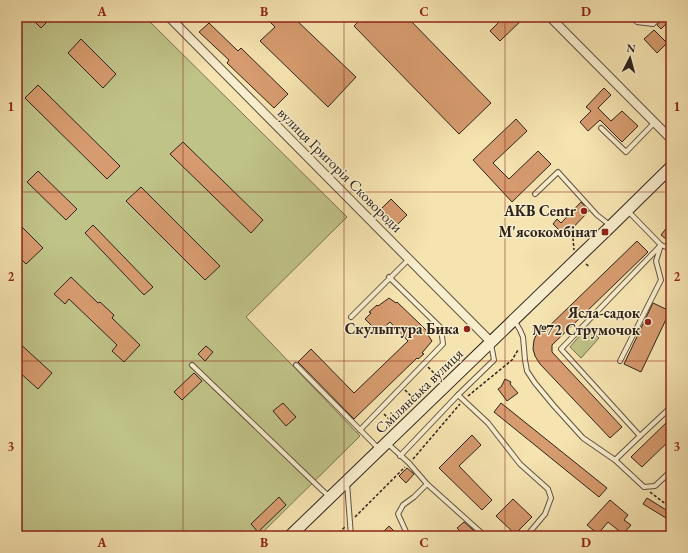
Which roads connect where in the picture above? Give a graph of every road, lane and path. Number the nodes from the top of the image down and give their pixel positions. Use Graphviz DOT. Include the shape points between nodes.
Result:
graph roads {
  1 [pos="169,17"];
  2 [pos="550,17"];
  3 [pos="632,17"];
  4 [pos="660,17"];
  5 [pos="654,123"];
  6 [pos="601,128"];
  7 [pos="671,139"];
  8 [pos="671,167"];
  9 [pos="535,194"];
  10 [pos="627,210"];
  11 [pos="611,226"];
  12 [pos="573,238"];
  13 [pos="661,245"];
  14 [pos="671,249"];
  15 [pos="574,252"];
  16 [pos="409,259"];
  17 [pos="585,262"];
  18 [pos="590,267"];
  19 [pos="390,277"];
  20 [pos="351,317"];
  21 [pos="513,320"];
  22 [pos="523,337"];
  23 [pos="491,342"];
  24 [pos="620,361"];
  25 [pos="424,364"];
  26 [pos="192,365"];
  27 [pos="296,365"];
  28 [pos="437,376"];
  29 [pos="401,387"];
  30 [pos="458,395"];
  31 [pos="414,399"];
  32 [pos="463,400"];
  33 [pos="671,407"];
  34 [pos="379,410"];
  35 [pos="391,422"];
  36 [pos="360,430"];
  37 [pos="640,436"];
  38 [pos="383,446"];
  39 [pos="400,456"];
  40 [pos="615,460"];
  41 [pos="409,463"];
  42 [pos="671,471"];
  43 [pos="347,481"];
  44 [pos="427,484"];
  45 [pos="644,487"];
  46 [pos="330,497"];
  47 [pos="671,508"];
  48 [pos="349,524"];
  49 [pos="292,536"];
  50 [pos="334,536"];
  51 [pos="351,536"];
  52 [pos="408,536"];
  53 [pos="485,536"];
  54 [pos="524,536"];
  1 -- 16 [label="street, вулиця Григорія Сковороди"];
  2 -- 5 [label="street"];
  3 -- 4 [label="lane" via="637,22 653,24"];
  5 -- 6 [label="lane" via="626,152"];
  5 -- 7 [label="street"];
  8 -- 10 [label="main road, Смілянська вулиця"];
  9 -- 11 [label="lane" via="558,172 597,215"];
  10 -- 11 [label="main road, Смілянська вулиця"];
  10 -- 13 [label="lane"];
  11 -- 21 [label="main road, Смілянська вулиця"];
  12 -- 15 [label="path"];
  13 -- 14 [label="lane"];
  13 -- 24 [label="lane" via="656,261 661,280"];
  13 -- 37 [label="lane" via="561,349"];
  16 -- 19 [label="lane"];
  16 -- 23 [label="street, вулиця Григорія Сковороди"];
  17 -- 18 [label="path"];
  19 -- 20 [label="lane"];
  19 -- 25 [label="lane" via="441,328 443,344"];
  21 -- 22 [label="lane"];
  21 -- 23 [label="main road, Смілянська вулиця"];
  22 -- 32 [label="path" via="512,360"];
  22 -- 40 [label="lane" via="527,372 535,383 583,438"];
  23 -- 30 [label="lane" via="494,360"];
  23 -- 38 [label="main road, Смілянська вулиця"];
  25 -- 28 [label="path"];
  25 -- 29 [label="lane"];
  26 -- 46 [label="lane"];
  27 -- 36 [label="lane"];
  29 -- 31 [label="path"];
  29 -- 34 [label="lane"];
  30 -- 32 [label="lane"];
  30 -- 39 [label="lane"];
  32 -- 41 [label="path"];
  32 -- 54 [label="lane" via="488,423 520,464 548,489 551,498 545,514"];
  33 -- 37 [label="lane"];
  34 -- 35 [label="path"];
  34 -- 36 [label="lane"];
  36 -- 38 [label="lane"];
  37 -- 40 [label="lane"];
  38 -- 39 [label="lane"];
  38 -- 43 [label="main road, Смілянська вулиця"];
  39 -- 41 [label="lane"];
  40 -- 45 [label="lane"];
  41 -- 44 [label="lane"];
  41 -- 48 [label="path"];
  42 -- 45 [label="lane" via="655,486"];
  43 -- 46 [label="main road, Смілянська вулиця"];
  43 -- 48 [label="lane"];
  44 -- 52 [label="lane" via="403,505 398,514"];
  44 -- 53 [label="lane"];
  45 -- 47 [label="path"];
  46 -- 49 [label="main road, Смілянська вулиця"];
  48 -- 50 [label="path"];
  48 -- 51 [label="lane"];
}
